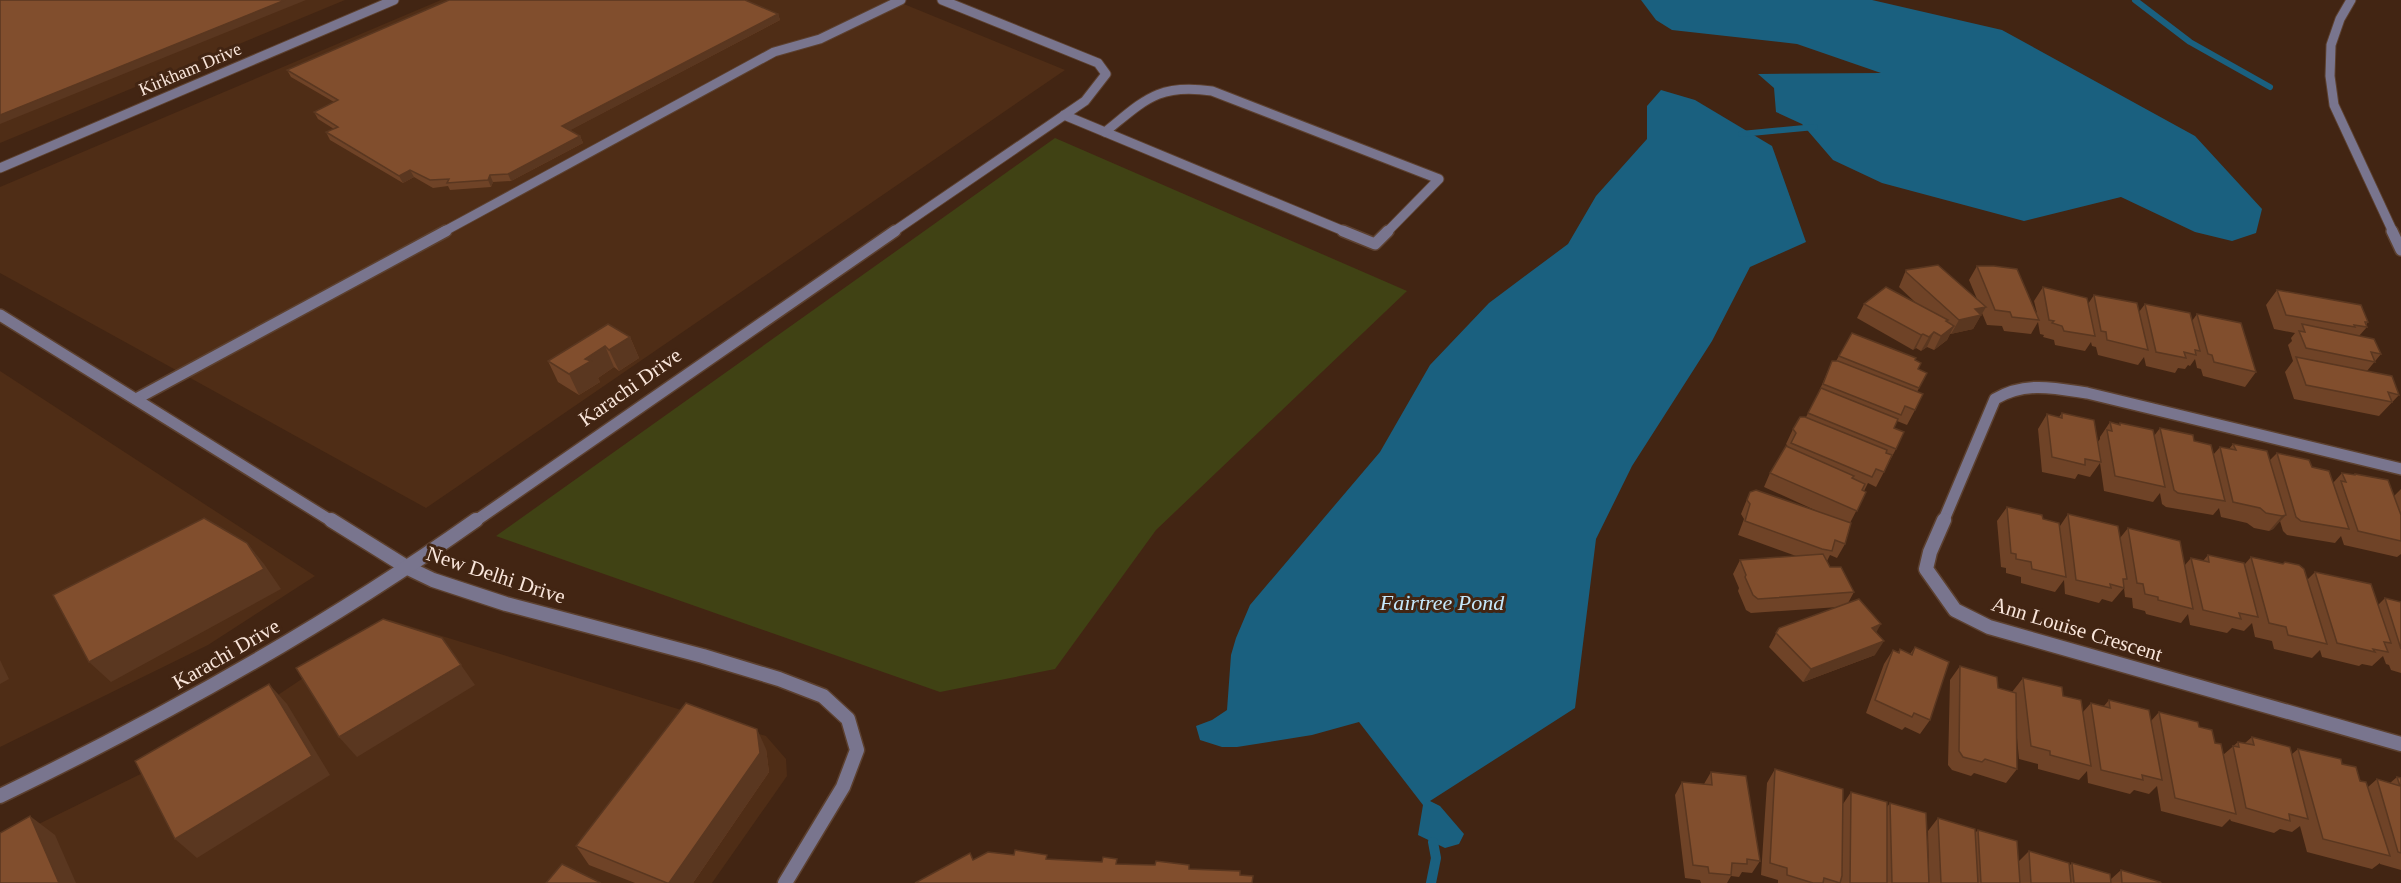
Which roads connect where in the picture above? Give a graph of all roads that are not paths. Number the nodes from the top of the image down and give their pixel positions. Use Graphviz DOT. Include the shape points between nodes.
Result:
graph roads {
  1 [pos="394,0"];
  2 [pos="901,0"];
  3 [pos="942,0"];
  4 [pos="2350,0"];
  5 [pos="1064,115"];
  6 [pos="1105,132"];
  7 [pos="0,168"];
  8 [pos="2401,250"];
  9 [pos="0,315"];
  10 [pos="136,399"];
  11 [pos="2401,469"];
  12 [pos="408,568"];
  13 [pos="2401,744"];
  14 [pos="0,796"];
  15 [pos="785,883"];
  1 -- 7 [label="street, Kirkham Drive"];
  2 -- 10 [label="street" via="820,39 774,52"];
  3 -- 5 [label="street, Karachi Drive" via="1098,63 1106,74 1085,101"];
  4 -- 8 [label="street" via="2331,45 2334,105"];
  5 -- 6 [label="street"];
  5 -- 12 [label="street, Karachi Drive"];
  6 -- 6 [label="street" via="1375,244 1439,179 1212,91 1188,87 1160,91"];
  9 -- 10 [label="street, New Delhi Drive"];
  10 -- 12 [label="street, New Delhi Drive"];
  11 -- 13 [label="street, Ann Louise Crescent" via="2087,393 2042,386 2007,389 1995,399 1926,569 1956,609 1989,627"];
  12 -- 14 [label="street, Karachi Drive" via="202,692"];
  12 -- 15 [label="street, New Delhi Drive" via="506,604 703,656 823,696 848,719 857,750 843,787"];
}
